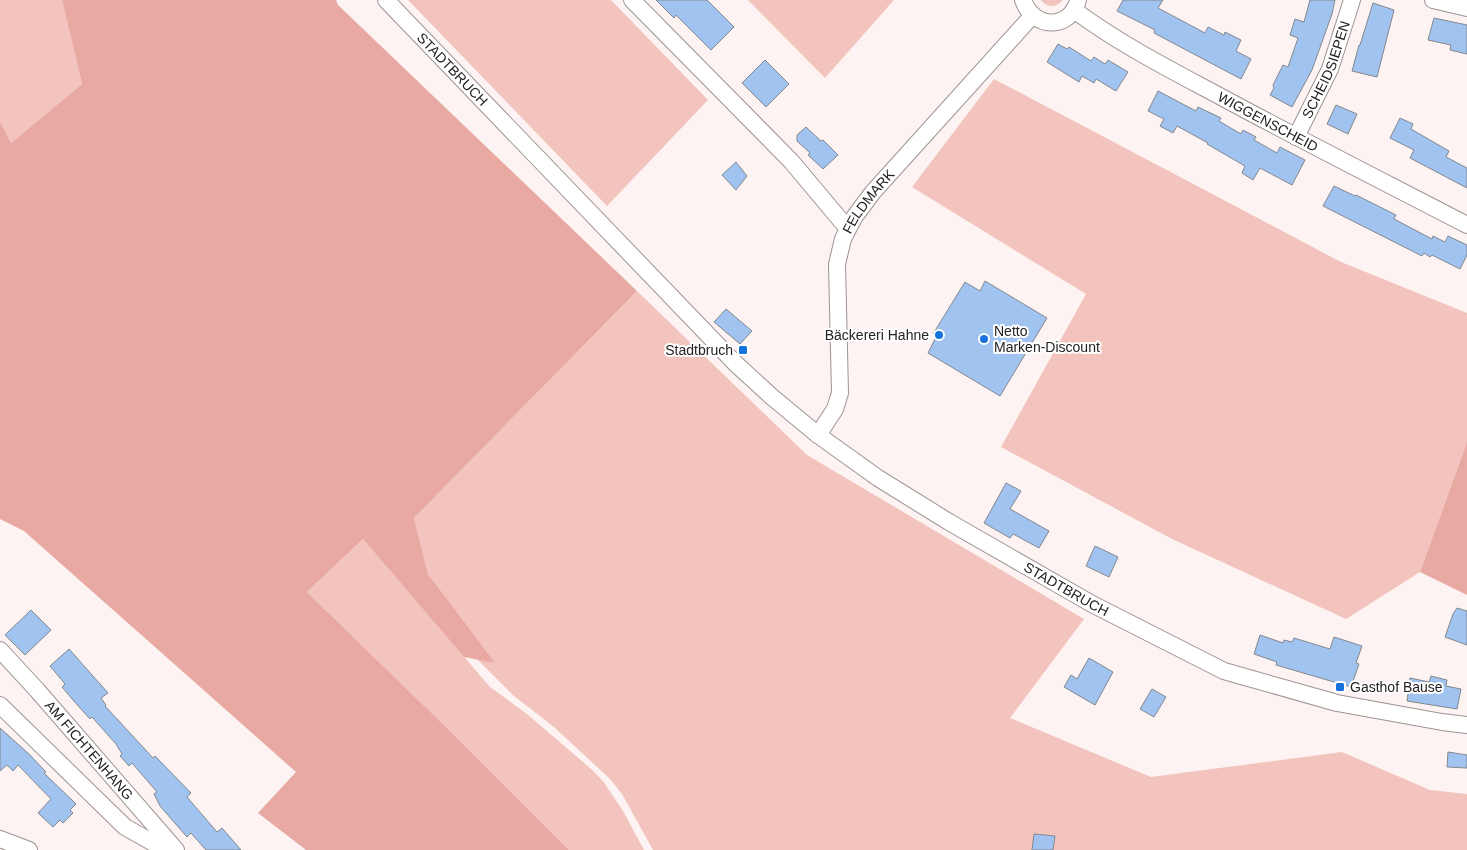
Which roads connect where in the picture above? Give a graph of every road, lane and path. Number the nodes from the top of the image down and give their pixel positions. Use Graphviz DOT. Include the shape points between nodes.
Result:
graph roads {
  1 [pos="386,0"];
  2 [pos="632,0"];
  3 [pos="1023,0"];
  4 [pos="1352,0"];
  5 [pos="1433,0"];
  6 [pos="1076,5"];
  7 [pos="1467,8"];
  8 [pos="1032,16"];
  9 [pos="1296,137"];
  10 [pos="1467,225"];
  11 [pos="848,229"];
  12 [pos="818,435"];
  13 [pos="0,650"];
  14 [pos="0,705"];
  15 [pos="1467,725"];
  16 [pos="0,839"];
  17 [pos="29,850"];
  18 [pos="166,850"];
  19 [pos="176,850"];
  1 -- 12 [label="street, STADTBRUCH" via="736,364"];
  2 -- 11 [label="street" via="792,161"];
  3 -- 8 [label="street"];
  4 -- 9 [label="street, SCHEIDSIEPEN" via="1330,69"];
  5 -- 7 [label="street"];
  6 -- 8 [label="street" via="1068,18 1059,22 1040,21"];
  6 -- 9 [label="street, WIGGENSCHEID" via="1111,36"];
  8 -- 11 [label="street, FELDMARK" via="873,192"];
  9 -- 10 [label="street, WIGGENSCHEID"];
  11 -- 12 [label="street, FELDMARK" via="839,252 836,274 840,393 835,409"];
  12 -- 15 [label="street, STADTBRUCH" via="878,478 949,522 1092,604 1224,671 1337,703"];
  13 -- 19 [label="street, AM FICHTENHANG"];
  14 -- 18 [label="street, AM FICHTENHANG" via="125,827"];
  16 -- 17 [label="street"];
}
